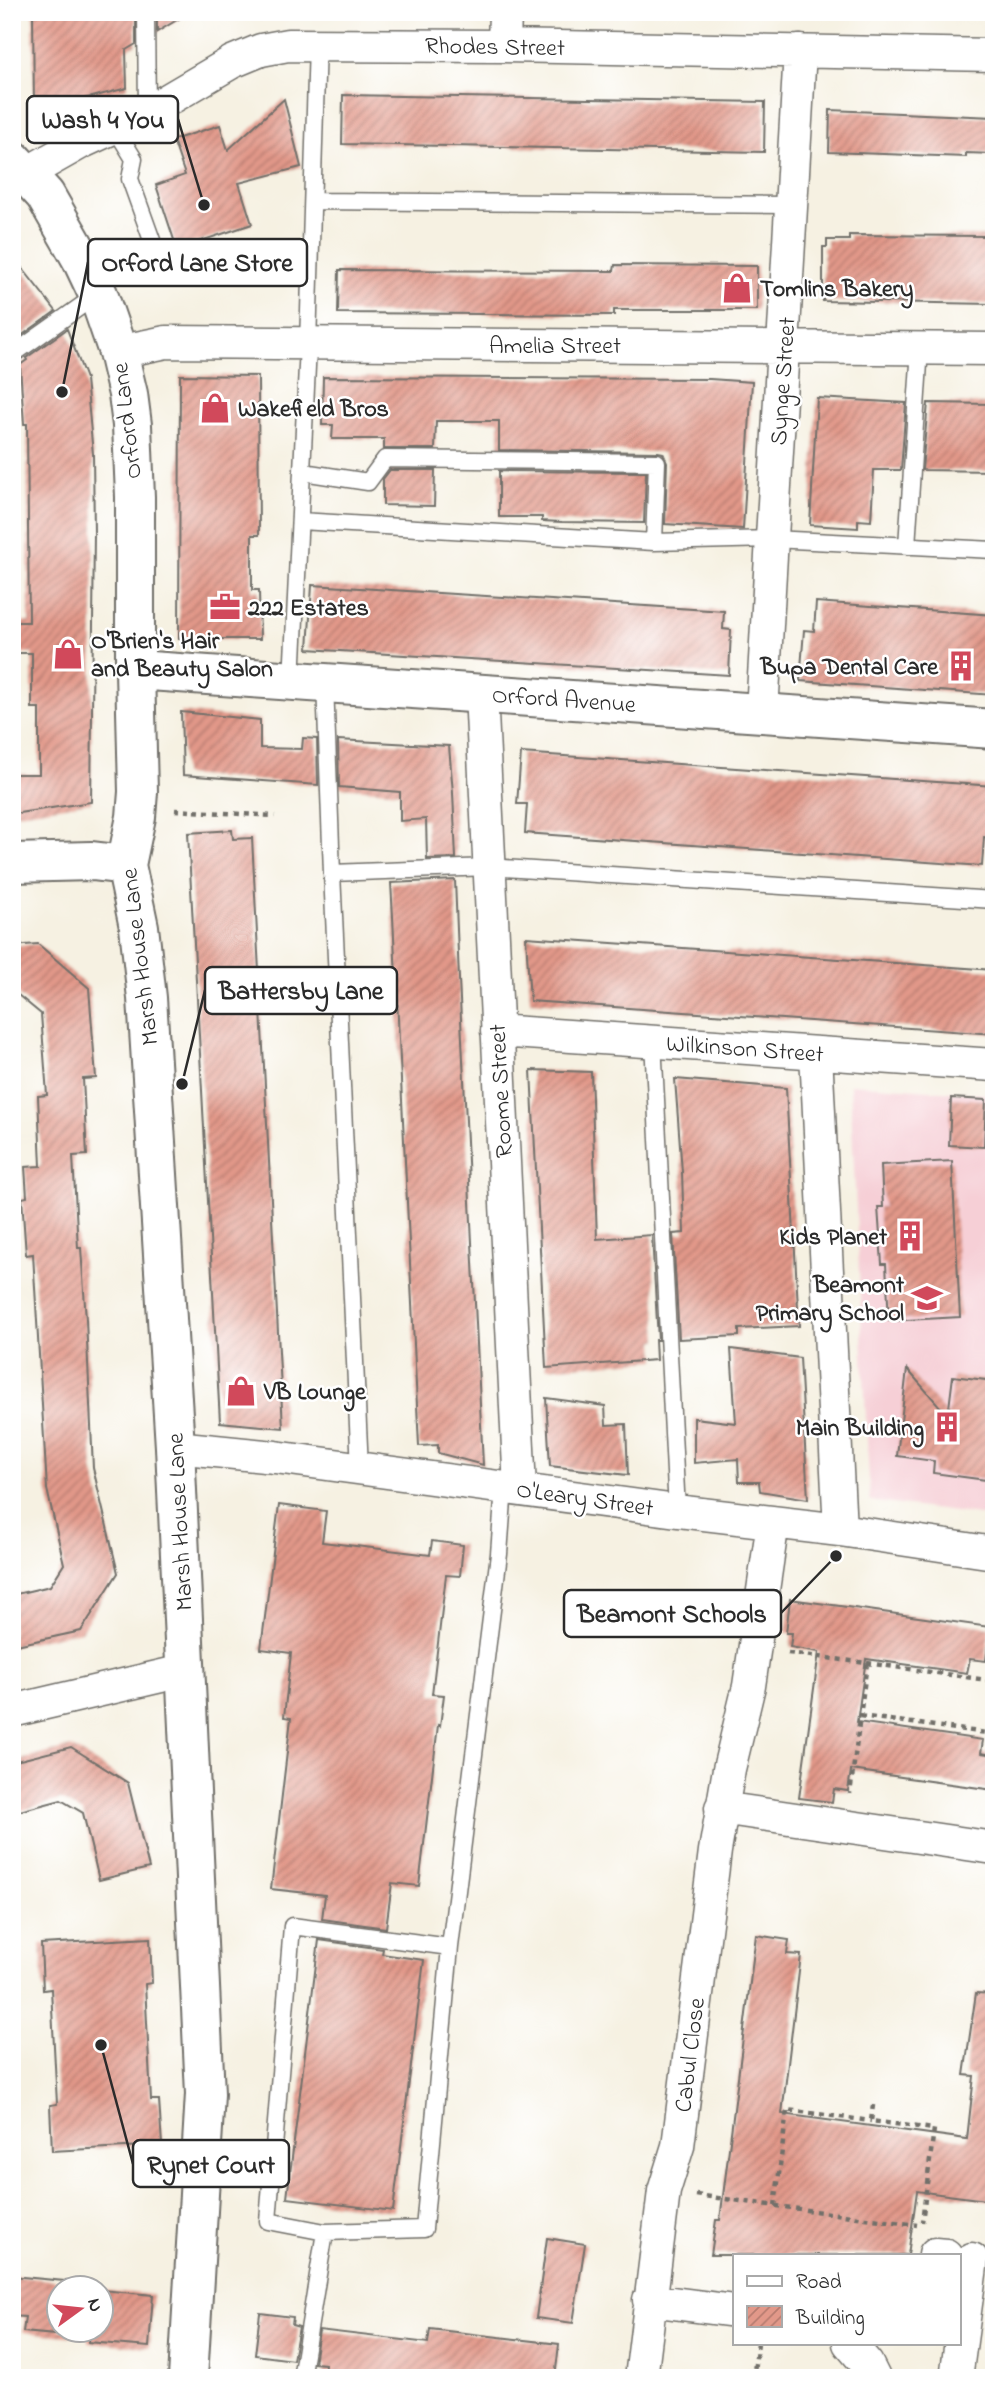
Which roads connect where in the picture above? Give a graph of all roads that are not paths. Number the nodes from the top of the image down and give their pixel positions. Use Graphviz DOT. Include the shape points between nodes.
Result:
graph roads {
  1 [pos="146,12"];
  2 [pos="505,12"];
  3 [pos="317,43"];
  4 [pos="504,46"];
  5 [pos="800,51"];
  6 [pos="994,55"];
  7 [pos="147,112"];
  8 [pos="115,128"];
  9 [pos="20,166"];
  10 [pos="313,201"];
  11 [pos="792,205"];
  12 [pos="163,271"];
  13 [pos="98,293"];
  14 [pos="309,345"];
  15 [pos="784,346"];
  16 [pos="920,348"];
  17 [pos="994,349"];
  18 [pos="118,352"];
  19 [pos="12,355"];
  20 [pos="303,472"];
  21 [pos="300,521"];
  22 [pos="772,539"];
  23 [pos="654,542"];
  24 [pos="907,546"];
  25 [pos="994,550"];
  26 [pos="135,670"];
  27 [pos="309,682"];
  28 [pos="481,693"];
  29 [pos="762,712"];
  30 [pos="994,729"];
  31 [pos="12,863"];
  32 [pos="126,864"];
  33 [pos="489,867"];
  34 [pos="332,873"];
  35 [pos="994,900"];
  36 [pos="497,1031"];
  37 [pos="653,1041"];
  38 [pos="816,1053"];
  39 [pos="994,1065"];
  40 [pos="175,1447"];
  41 [pos="360,1468"];
  42 [pos="512,1488"];
  43 [pos="677,1511"];
  44 [pos="774,1522"];
  45 [pos="840,1530"];
  46 [pos="994,1553"];
  47 [pos="187,1670"];
  48 [pos="12,1711"];
  49 [pos="722,1808"];
  50 [pos="994,1848"];
  51 [pos="450,1947"];
  52 [pos="325,2232"];
  53 [pos="961,2257"];
  54 [pos="960,2281"];
  55 [pos="649,2300"];
  56 [pos="733,2311"];
  57 [pos="850,2344"];
  58 [pos="957,2344"];
  59 [pos="188,2378"];
  60 [pos="301,2378"];
  61 [pos="640,2378"];
  62 [pos="874,2378"];
  63 [pos="956,2378"];
  1 -- 7 [label="lane"];
  2 -- 4 [label="street"];
  3 -- 4 [label="street, Rhodes Street"];
  3 -- 7 [label="street, Rhodes Street" via="261,50"];
  3 -- 10 [label="lane"];
  4 -- 5 [label="street, Rhodes Street"];
  5 -- 6 [label="street, Rhodes Street"];
  5 -- 11 [label="street, Synge Street"];
  7 -- 8 [label="street, Rhodes Street"];
  8 -- 9 [label="street, Rhodes Street"];
  8 -- 12 [label="lane" via="134,159 130,179"];
  9 -- 13 [label="street, Orford Lane" via="45,195"];
  10 -- 11 [label="lane"];
  10 -- 14 [label="lane"];
  11 -- 15 [label="street, Synge Street"];
  13 -- 18 [label="street, Orford Lane"];
  13 -- 19 [label="lane"];
  14 -- 15 [label="street, Amelia Street"];
  14 -- 18 [label="street, Amelia Street" via="166,342"];
  14 -- 20 [label="lane"];
  15 -- 16 [label="street, Amelia Street"];
  15 -- 22 [label="street, Synge Street"];
  16 -- 17 [label="street, Amelia Street"];
  16 -- 24 [label="lane"];
  18 -- 26 [label="street, Orford Lane" via="133,437"];
  20 -- 21 [label="lane"];
  20 -- 23 [label="lane" via="369,482 385,459 657,462"];
  21 -- 23 [label="lane"];
  21 -- 27 [label="lane"];
  22 -- 23 [label="lane"];
  22 -- 24 [label="lane"];
  22 -- 29 [label="street, Synge Street"];
  24 -- 25 [label="lane"];
  26 -- 27 [label="street, Orford Avenue"];
  26 -- 32 [label="street, Marsh House Lane" via="138,792"];
  27 -- 28 [label="street, Orford Avenue"];
  27 -- 34 [label="lane"];
  28 -- 29 [label="street, Orford Avenue"];
  28 -- 33 [label="street, Roome Street"];
  29 -- 30 [label="street, Orford Avenue"];
  31 -- 32 [label="street"];
  32 -- 40 [label="street, Marsh House Lane" via="147,998"];
  33 -- 34 [label="lane"];
  33 -- 35 [label="lane"];
  33 -- 36 [label="street, Roome Street"];
  34 -- 41 [label="lane"];
  36 -- 37 [label="street, Wilkinson Street"];
  36 -- 42 [label="street, Roome Street"];
  37 -- 38 [label="street, Wilkinson Street"];
  37 -- 43 [label="lane"];
  38 -- 39 [label="street, Wilkinson Street"];
  38 -- 45 [label="street"];
  40 -- 41 [label="street, O'Leary Street"];
  40 -- 47 [label="street, Marsh House Lane"];
  41 -- 42 [label="street, O'Leary Street"];
  42 -- 43 [label="street, O'Leary Street"];
  42 -- 51 [label="lane" via="499,1554"];
  43 -- 44 [label="street, O'Leary Street"];
  44 -- 45 [label="street, O'Leary Street"];
  44 -- 49 [label="street, Cabul Close" via="756,1648"];
  45 -- 46 [label="street, O'Leary Street"];
  47 -- 48 [label="street"];
  47 -- 59 [label="street, Marsh House Lane" via="205,2094"];
  49 -- 50 [label="street"];
  49 -- 55 [label="street, Cabul Close" via="678,2146 664,2191"];
  51 -- 52 [label="lane" via="424,2229"];
  51 -- 52 [label="lane" via="292,1926 268,2221"];
  52 -- 60 [label="lane"];
  53 -- 54 [label="street"];
  55 -- 56 [label="street"];
  55 -- 61 [label="street, Cabul Close"];
  57 -- 62 [label="street"];
  58 -- 63 [label="street"];
}
